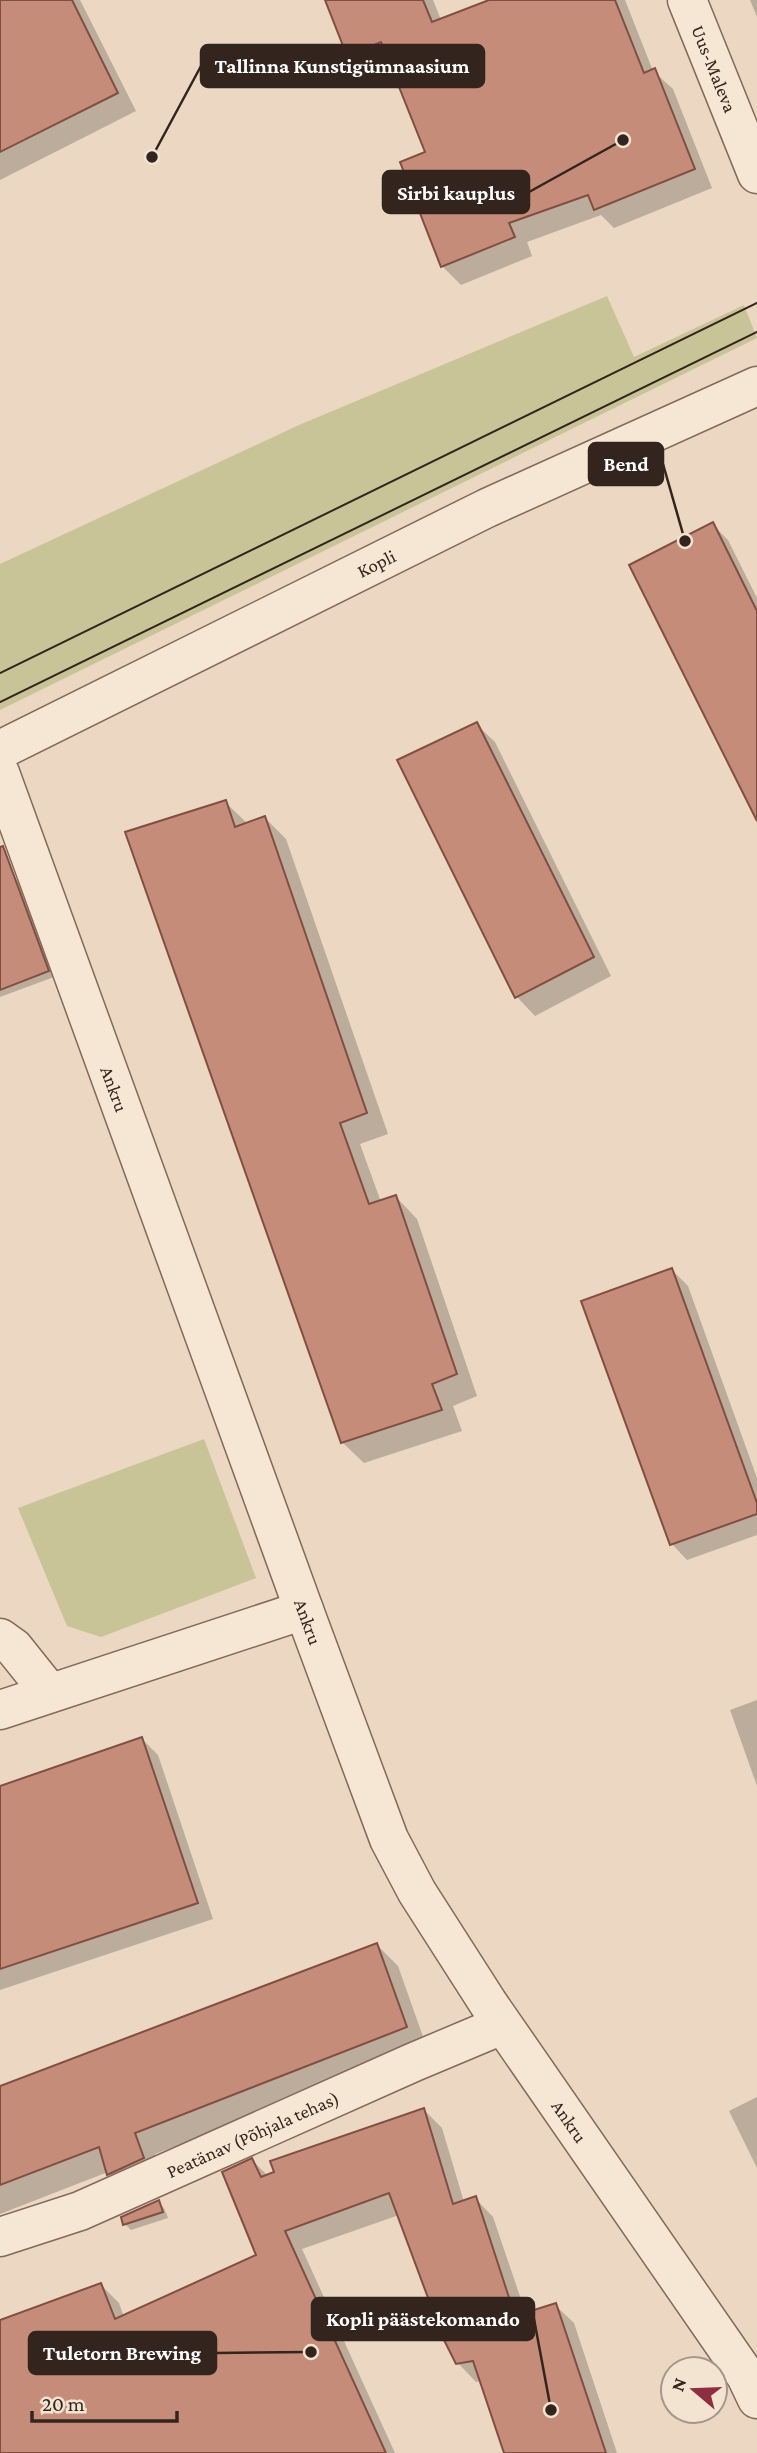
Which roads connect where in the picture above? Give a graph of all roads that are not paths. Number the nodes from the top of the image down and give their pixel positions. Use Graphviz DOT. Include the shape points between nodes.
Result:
graph roads {
  1 [pos="687,0"];
  2 [pos="757,174"];
  3 [pos="757,386"];
  4 [pos="0,750"];
  5 [pos="0,773"];
  6 [pos="304,1610"];
  7 [pos="0,1638"];
  8 [pos="50,1693"];
  9 [pos="0,1710"];
  10 [pos="502,2025"];
  11 [pos="0,2238"];
  12 [pos="757,2399"];
  1 -- 2 [label="street, Uus-Maleva"];
  3 -- 4 [label="street, Kopli" via="487,508"];
  5 -- 6 [label="street, Ankru"];
  6 -- 8 [label="street"];
  6 -- 10 [label="street, Ankru" via="389,1839 417,1892"];
  7 -- 8 [label="street" via="14,1648"];
  8 -- 9 [label="street"];
  10 -- 11 [label="street, Peatänav (Põhjala tehas)" via="80,2211"];
  10 -- 12 [label="street, Ankru" via="746,2376"];
}
